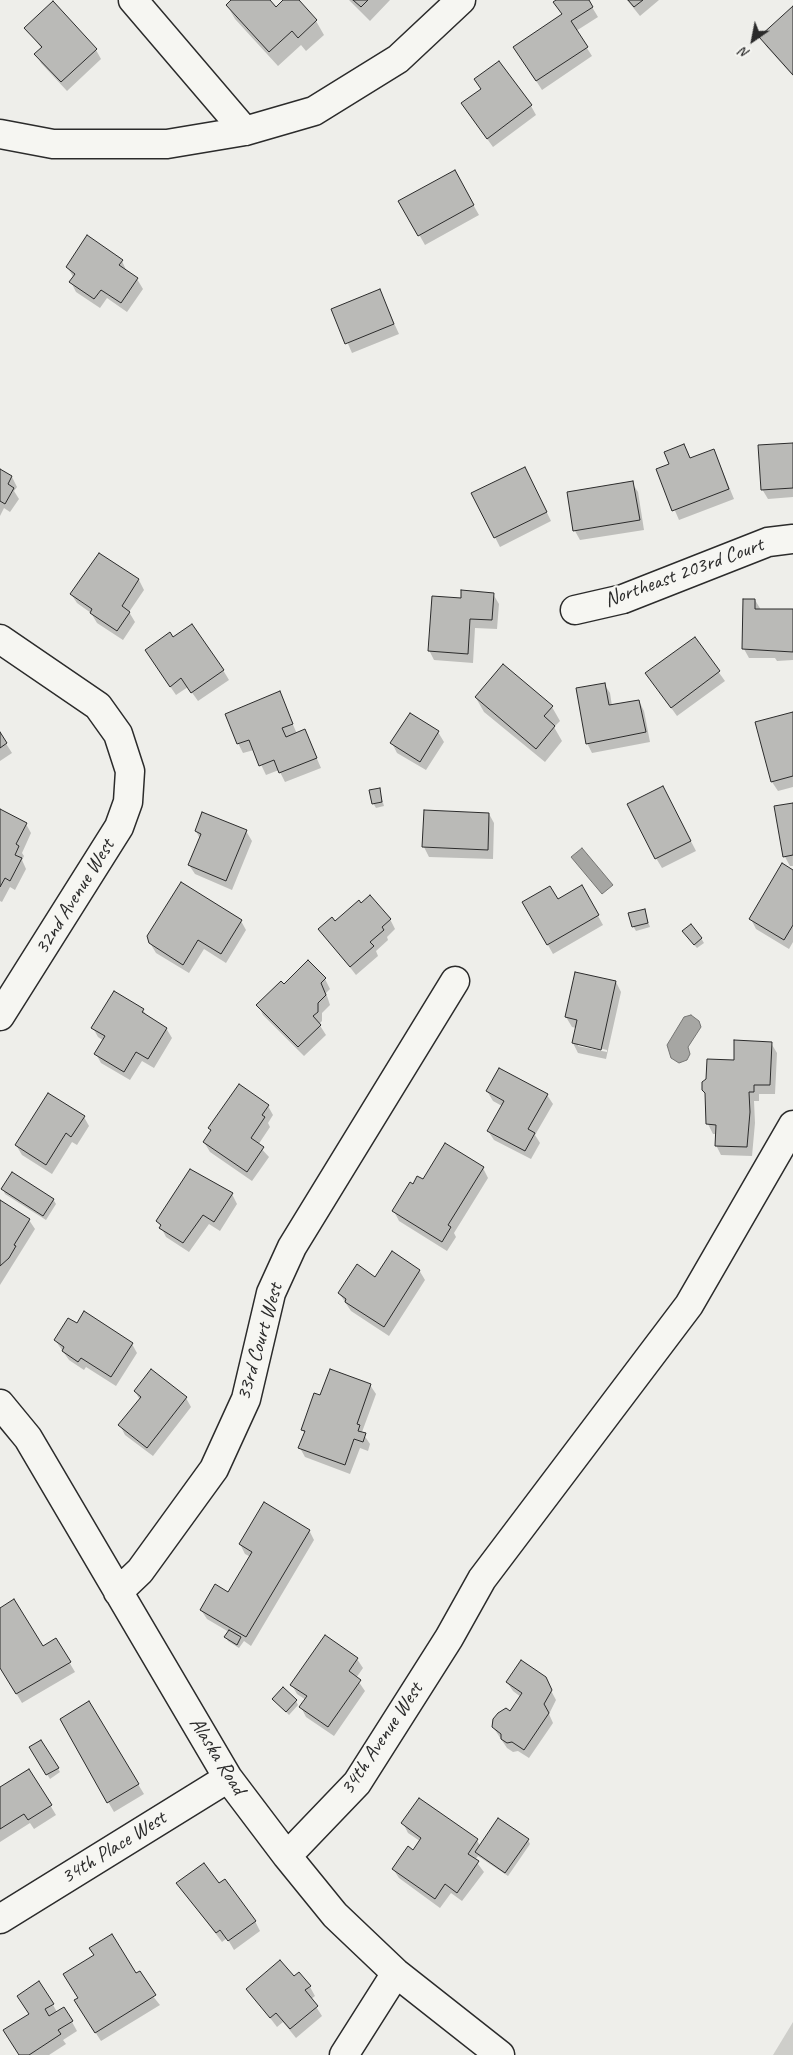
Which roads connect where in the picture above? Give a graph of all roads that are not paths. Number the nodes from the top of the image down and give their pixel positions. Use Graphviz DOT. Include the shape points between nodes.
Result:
graph roads {
  1 [pos="132,0"];
  2 [pos="461,0"];
  3 [pos="245,131"];
  4 [pos="0,134"];
  5 [pos="793,539"];
  6 [pos="575,610"];
  7 [pos="0,639"];
  8 [pos="454,981"];
  9 [pos="0,1016"];
  10 [pos="793,1125"];
  11 [pos="0,1404"];
  12 [pos="118,1592"];
  13 [pos="228,1778"];
  14 [pos="287,1856"];
  15 [pos="0,1919"];
  16 [pos="396,1973"];
  17 [pos="344,2055"];
  18 [pos="500,2055"];
  1 -- 3 [label="street"];
  2 -- 3 [label="street" via="398,59 314,111"];
  3 -- 4 [label="street" via="167,144 53,144"];
  5 -- 6 [label="street, Northeast 203rd Court" via="768,542 623,599"];
  7 -- 9 [label="street, 32nd Avenue West" via="98,706 118,734 130,771 128,802 119,827"];
  8 -- 12 [label="street, 33rd Court West" via="292,1247 271,1293 246,1399 214,1469 140,1572"];
  10 -- 14 [label="street, 34th Avenue West" via="689,1305 482,1580 357,1783"];
  11 -- 12 [label="street, Alaska Road" via="28,1438"];
  12 -- 13 [label="street, Alaska Road"];
  13 -- 14 [label="street, Alaska Road"];
  13 -- 15 [label="street, 34th Place West"];
  14 -- 16 [label="street, Alaska Road" via="334,1915"];
  16 -- 17 [label="street"];
  16 -- 18 [label="street, Alaska Road"];
}
